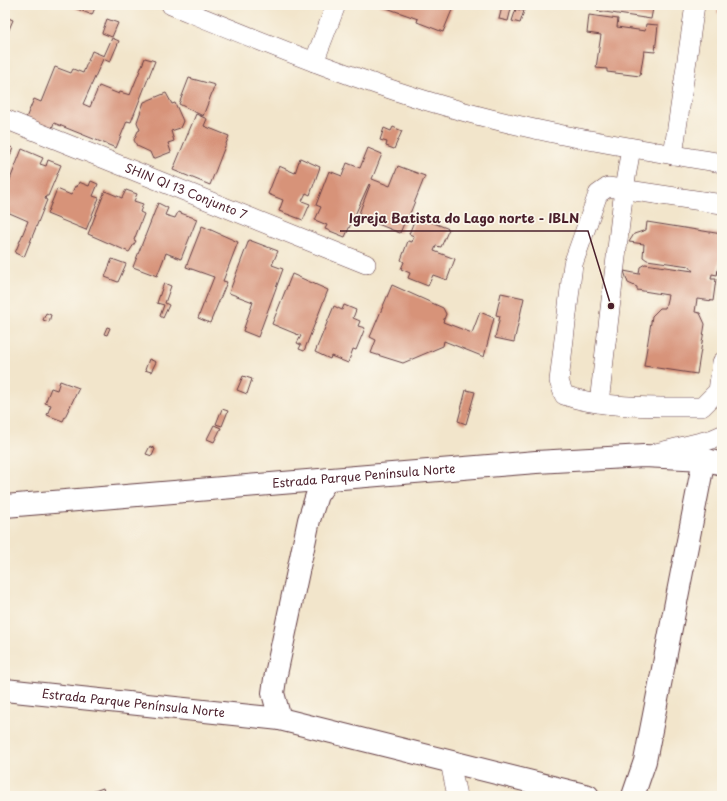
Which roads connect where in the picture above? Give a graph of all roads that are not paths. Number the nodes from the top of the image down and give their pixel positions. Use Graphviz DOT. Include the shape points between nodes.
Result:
graph roads {
  1 [pos="171,5"];
  2 [pos="336,5"];
  3 [pos="694,5"];
  4 [pos="314,62"];
  5 [pos="5,119"];
  6 [pos="631,148"];
  7 [pos="673,155"];
  8 [pos="722,163"];
  9 [pos="624,189"];
  10 [pos="722,204"];
  11 [pos="366,264"];
  12 [pos="722,362"];
  13 [pos="599,403"];
  14 [pos="722,435"];
  15 [pos="644,456"];
  16 [pos="713,462"];
  17 [pos="328,479"];
  18 [pos="5,506"];
  19 [pos="5,690"];
  20 [pos="280,720"];
  21 [pos="450,762"];
  22 [pos="457,796"];
  23 [pos="588,796"];
  24 [pos="633,796"];
  1 -- 4 [label="street"];
  2 -- 4 [label="street"];
  3 -- 7 [label="street"];
  4 -- 6 [label="street" via="440,105 495,120"];
  5 -- 11 [label="street, SHIN QI 13 Conjunto 7"];
  6 -- 7 [label="street"];
  6 -- 9 [label="street"];
  7 -- 8 [label="street"];
  9 -- 10 [label="street"];
  9 -- 13 [label="street"];
  9 -- 13 [label="street" via="608,187 598,194 573,264 558,381 564,395"];
  12 -- 13 [label="street" via="718,391 702,407"];
  14 -- 15 [label="street"];
  15 -- 16 [label="main road, Estrada Parque Península Norte"];
  15 -- 17 [label="main road, Estrada Parque Península Norte"];
  16 -- 24 [label="main road" via="645,761"];
  17 -- 18 [label="main road, Estrada Parque Península Norte"];
  17 -- 20 [label="main road" via="317,495 309,520 276,672 273,693"];
  19 -- 20 [label="main road, Estrada Parque Península Norte"];
  20 -- 21 [label="main road, Estrada Parque Península Norte"];
  21 -- 22 [label="street"];
  21 -- 23 [label="main road, Estrada Parque Península Norte"];
}
